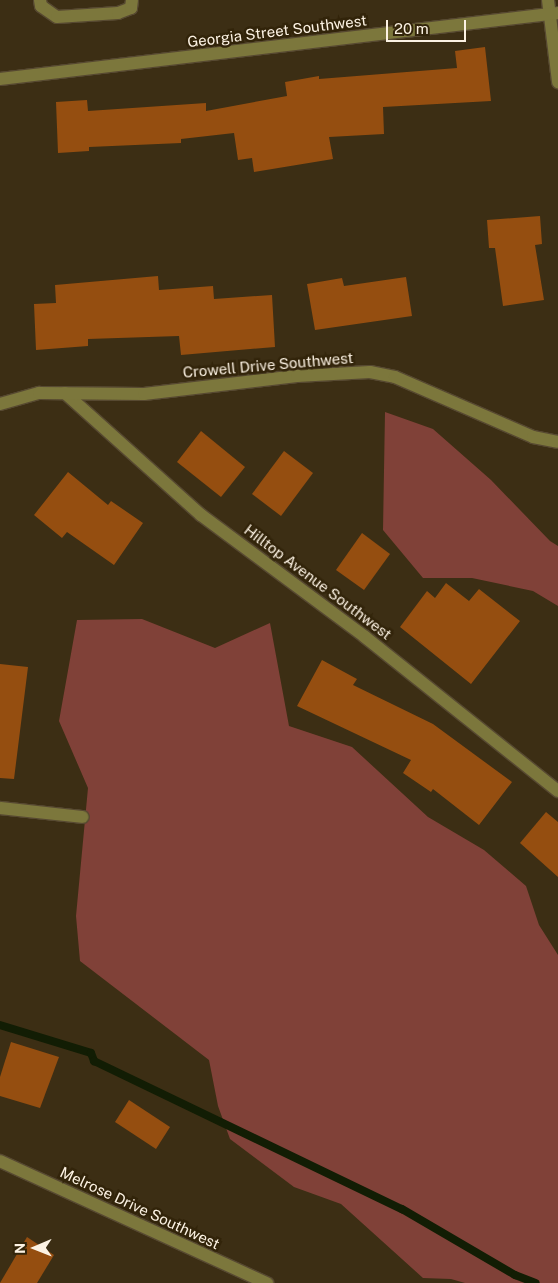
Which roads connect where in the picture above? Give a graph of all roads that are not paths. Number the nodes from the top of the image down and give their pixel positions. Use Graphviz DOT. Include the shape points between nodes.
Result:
graph roads {
  1 [pos="40,0"];
  2 [pos="132,0"];
  3 [pos="548,0"];
  4 [pos="554,13"];
  5 [pos="0,79"];
  6 [pos="558,82"];
  7 [pos="65,393"];
  8 [pos="0,404"];
  9 [pos="558,442"];
  10 [pos="558,791"];
  11 [pos="0,808"];
  12 [pos="83,816"];
  13 [pos="0,1160"];
  14 [pos="267,1283"];
  1 -- 2 [label="street" via="41,6 57,17 118,13 131,8"];
  3 -- 4 [label="street"];
  4 -- 5 [label="street, Georgia Street Southwest"];
  4 -- 6 [label="street"];
  7 -- 8 [label="street, Crowell Drive Southwest" via="39,393"];
  7 -- 9 [label="street, Crowell Drive Southwest" via="144,394 297,376 370,372 395,377 533,437"];
  7 -- 10 [label="street, Hilltop Avenue Southwest" via="201,515 365,637"];
  11 -- 12 [label="street"];
  13 -- 14 [label="street, Melrose Drive Southwest"];
}
